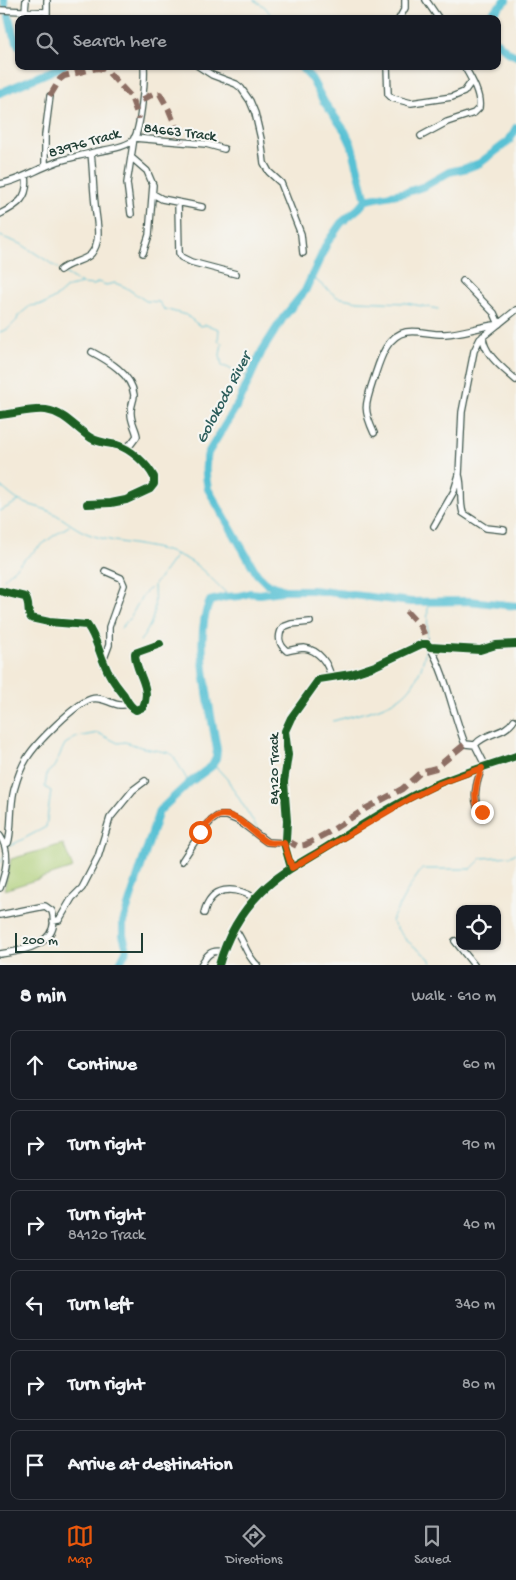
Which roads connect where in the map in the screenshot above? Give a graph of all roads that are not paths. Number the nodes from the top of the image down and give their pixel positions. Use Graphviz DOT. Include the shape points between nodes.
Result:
graph roads {
  1 [pos="26,0"];
  2 [pos="47,0"];
  3 [pos="404,0"];
  4 [pos="426,0"];
  5 [pos="0,10"];
  6 [pos="25,11"];
  7 [pos="46,15"];
  8 [pos="401,15"];
  9 [pos="435,15"];
  10 [pos="144,70"];
  11 [pos="204,70"];
  12 [pos="387,70"];
  13 [pos="466,70"];
  14 [pos="472,81"];
  15 [pos="50,96"];
  16 [pos="421,136"];
  17 [pos="134,138"];
  18 [pos="224,149"];
  19 [pos="91,153"];
  20 [pos="132,158"];
  21 [pos="45,166"];
  22 [pos="26,176"];
  23 [pos="0,184"];
  24 [pos="153,194"];
  25 [pos="178,203"];
  26 [pos="202,207"];
  27 [pos="0,214"];
  28 [pos="131,214"];
  29 [pos="143,253"];
  30 [pos="303,253"];
  31 [pos="60,270"];
  32 [pos="236,274"];
  33 [pos="463,281"];
  34 [pos="516,310"];
  35 [pos="498,324"];
  36 [pos="484,336"];
  37 [pos="92,352"];
  38 [pos="516,380"];
  39 [pos="0,415"];
  40 [pos="374,432"];
  41 [pos="124,448"];
  42 [pos="459,475"];
  43 [pos="87,504"];
  44 [pos="434,526"];
  45 [pos="504,530"];
  46 [pos="106,571"];
  47 [pos="0,591"];
  48 [pos="310,622"];
  49 [pos="160,644"];
  50 [pos="516,644"];
  51 [pos="430,647"];
  52 [pos="103,661"];
  53 [pos="331,677"];
  54 [pos="128,704"];
  55 [pos="514,720"];
  56 [pos="475,745"];
  57 [pos="516,756"];
  58 [pos="484,767"];
  59 [pos="146,781"];
  60 [pos="488,809"];
  61 [pos="0,836"];
  62 [pos="284,843"];
  63 [pos="4,844"];
  64 [pos="182,861"];
  65 [pos="292,868"];
  66 [pos="0,888"];
  67 [pos="255,898"];
  68 [pos="204,913"];
  69 [pos="0,915"];
  70 [pos="53,921"];
  71 [pos="234,928"];
  72 [pos="455,941"];
  73 [pos="222,952"];
  74 [pos="0,954"];
  75 [pos="201,965"];
  76 [pos="219,965"];
  77 [pos="257,965"];
  78 [pos="474,965"];
  1 -- 6 [label="street"];
  2 -- 7 [label="street"];
  3 -- 8 [label="street"];
  4 -- 9 [label="street"];
  5 -- 6 [label="street"];
  6 -- 7 [label="street"];
  10 -- 17 [label="street, 83976 Track" via="142,100"];
  11 -- 30 [label="street" via="236,84 244,92 255,113 264,163 268,172 281,183 301,234"];
  12 -- 14 [label="street" via="388,94 407,103 460,95"];
  13 -- 14 [label="street"];
  14 -- 16 [label="street" via="479,101 477,110"];
  15 -- 21 [label="street" via="44,135"];
  17 -- 18 [label="street, 84663 Track" via="206,144"];
  17 -- 19 [label="street, 83976 Track" via="118,147"];
  17 -- 20 [label="street"];
  19 -- 21 [label="street, 83976 Track"];
  19 -- 31 [label="street" via="98,238 95,248 86,258 71,262"];
  20 -- 24 [label="street" via="152,178"];
  20 -- 28 [label="street" via="127,183"];
  21 -- 22 [label="street, 83976 Track"];
  22 -- 23 [label="street, 83976 Track"];
  22 -- 27 [label="street" via="22,199"];
  24 -- 25 [label="street"];
  24 -- 29 [label="street" via="149,235"];
  25 -- 26 [label="street"];
  25 -- 32 [label="street" via="181,257"];
  33 -- 35 [label="street" via="494,312"];
  34 -- 35 [label="street"];
  35 -- 36 [label="street"];
  35 -- 40 [label="street" via="444,334 405,332 393,339 385,350 367,400 366,414"];
  36 -- 38 [label="street" via="486,350"];
  36 -- 42 [label="street" via="472,358 465,388"];
  37 -- 41 [label="street" via="124,375 133,390 131,412 137,436"];
  39 -- 41 [label="street" via="50,411 64,417 96,441"];
  41 -- 43 [label="street" via="152,473 155,479 153,486 135,497"];
  42 -- 44 [label="street" via="454,491"];
  42 -- 45 [label="street" via="463,513 483,527"];
  46 -- 52 [label="street" via="120,578 124,585 109,627 109,646"];
  47 -- 52 [label="street" via="27,599 31,618 87,625"];
  48 -- 53 [label="street" via="284,627 279,636 280,643 287,651 305,649 318,655 326,661"];
  49 -- 54 [label="street" via="135,653 146,699 139,710"];
  50 -- 51 [label="street, 84120 Track" via="480,650"];
  51 -- 53 [label="street, 84120 Track" via="422,644 375,666 346,676"];
  51 -- 56 [label="street" via="443,672 465,744"];
  52 -- 54 [label="street"];
  53 -- 62 [label="street, 84120 Track" via="319,679 285,731 288,754"];
  54 -- 63 [label="street" via="120,706 95,698 88,700 52,728 26,759 14,789 9,839"];
  55 -- 56 [label="street" via="507,728"];
  56 -- 58 [label="street"];
  57 -- 58 [label="street"];
  58 -- 60 [label="street" via="476,784 476,804 482,812"];
  58 -- 65 [label="street" via="411,798"];
  59 -- 70 [label="street" via="115,810 106,827 98,857 82,888 59,920"];
  61 -- 63 [label="street"];
  62 -- 64 [label="street" via="267,842 234,818 218,816 200,832"];
  62 -- 65 [label="street, 84120 Track"];
  63 -- 66 [label="street" via="7,857"];
  65 -- 67 [label="street"];
  67 -- 68 [label="street" via="225,890 212,897"];
  67 -- 71 [label="street"];
  69 -- 70 [label="street" via="45,906 52,911"];
  70 -- 74 [label="street" via="50,932 41,943"];
  71 -- 73 [label="street"];
  71 -- 77 [label="street"];
  72 -- 78 [label="street"];
  73 -- 75 [label="street" via="210,953"];
  73 -- 76 [label="street"];
}
